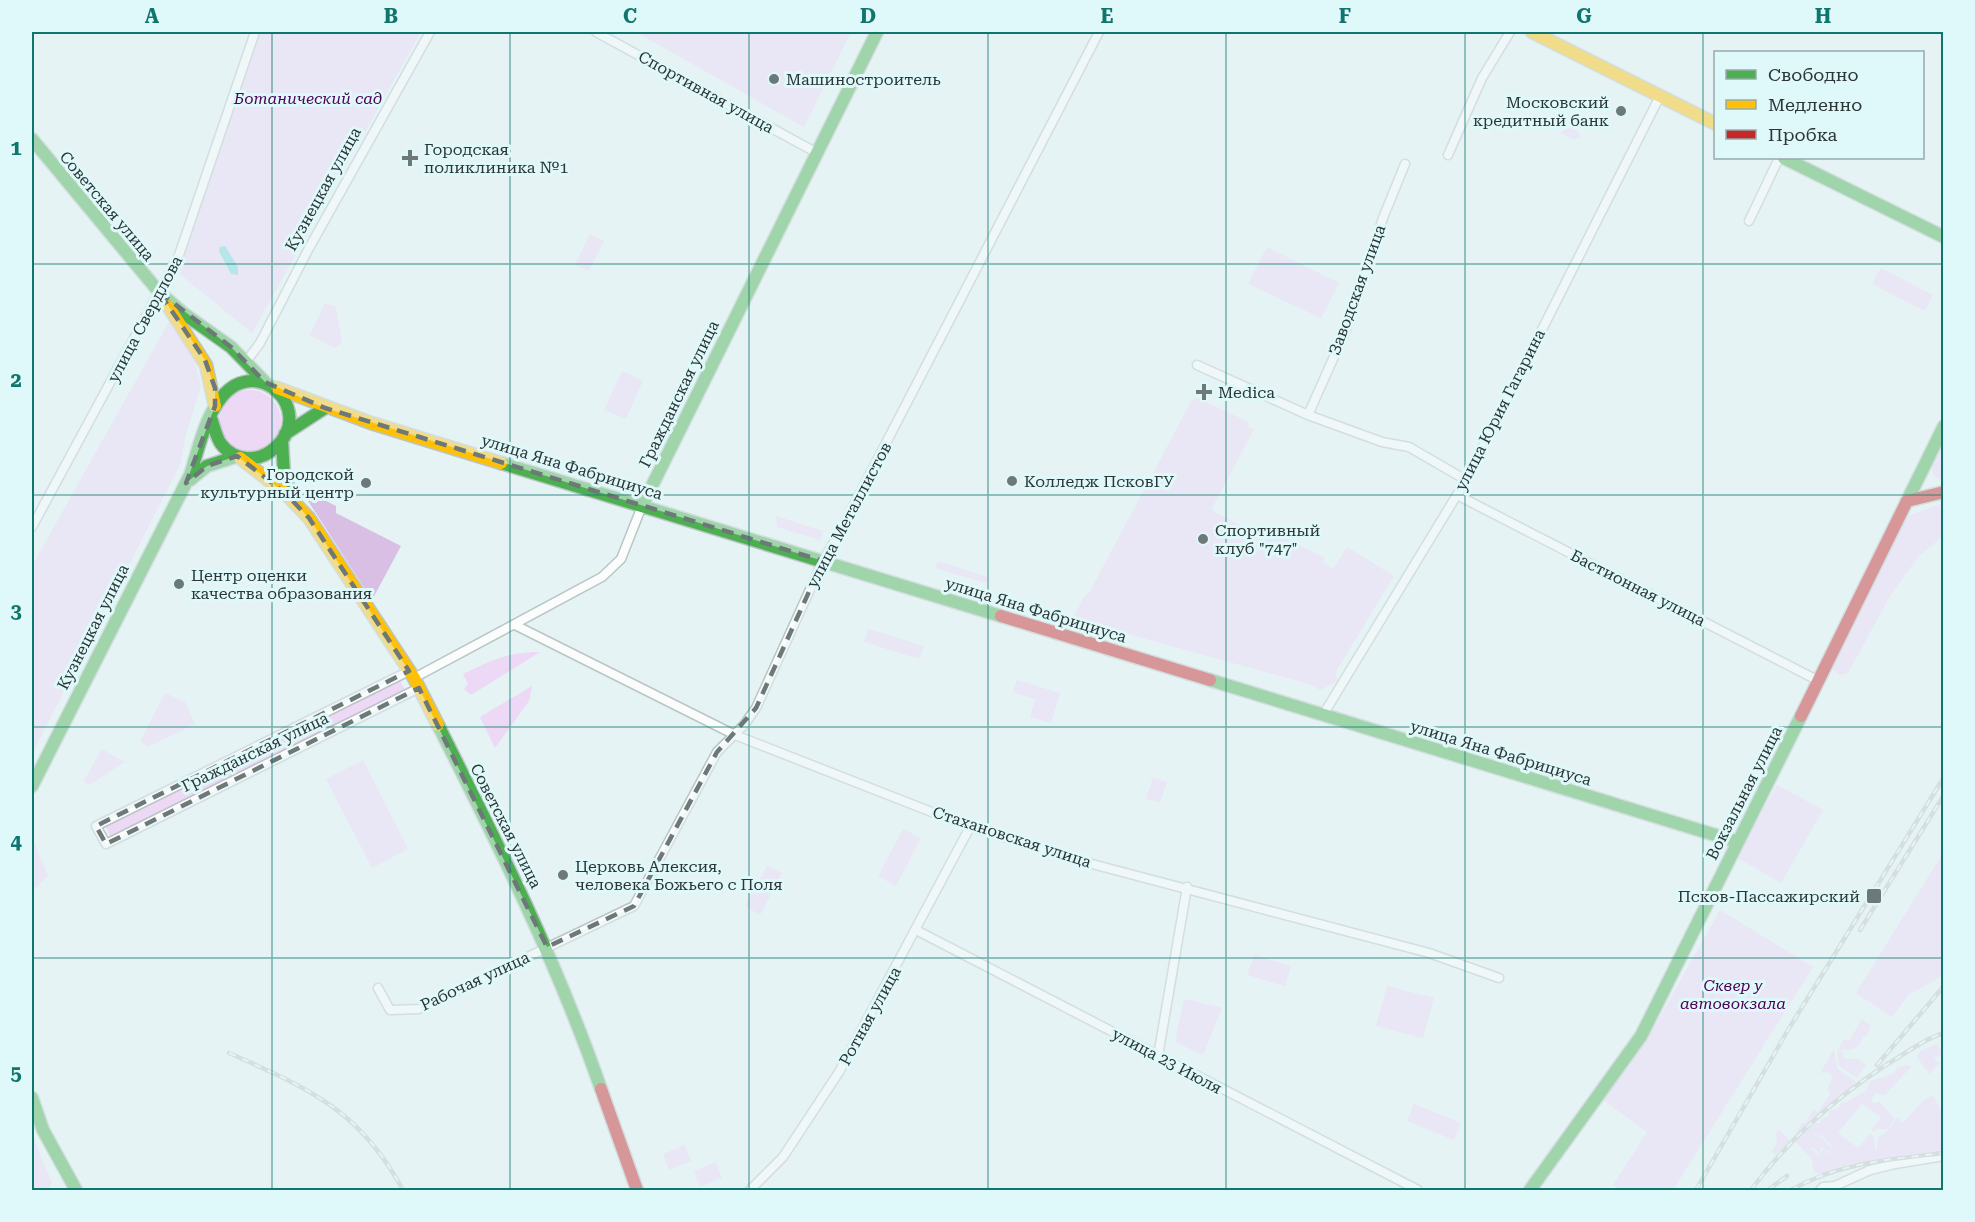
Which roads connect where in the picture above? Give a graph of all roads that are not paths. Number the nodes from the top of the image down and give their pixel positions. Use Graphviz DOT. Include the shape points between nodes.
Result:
graph roads {
  1 [pos="255,32"];
  2 [pos="430,32"];
  3 [pos="596,32"];
  4 [pos="878,32"];
  5 [pos="1099,32"];
  6 [pos="1510,32"];
  7 [pos="1532,32"];
  8 [pos="1660,96"];
  9 [pos="1714,122"];
  10 [pos="32,139"];
  11 [pos="817,153"];
  12 [pos="1448,155"];
  13 [pos="1779,159"];
  14 [pos="1786,159"];
  15 [pos="1404,164"];
  16 [pos="1749,221"];
  17 [pos="1944,237"];
  18 [pos="159,292"];
  19 [pos="245,363"];
  20 [pos="1197,365"];
  21 [pos="265,382"];
  22 [pos="277,388"];
  23 [pos="325,408"];
  24 [pos="213,412"];
  25 [pos="1308,415"];
  26 [pos="1944,426"];
  27 [pos="284,437"];
  28 [pos="238,458"];
  29 [pos="1466,480"];
  30 [pos="186,483"];
  31 [pos="1944,492"];
  32 [pos="1457,495"];
  33 [pos="1907,501"];
  34 [pos="296,503"];
  35 [pos="642,506"];
  36 [pos="32,527"];
  37 [pos="823,561"];
  38 [pos="515,625"];
  39 [pos="414,679"];
  40 [pos="1819,681"];
  41 [pos="1323,716"];
  42 [pos="735,735"];
  43 [pos="32,786"];
  44 [pos="970,827"];
  45 [pos="1738,842"];
  46 [pos="1187,887"];
  47 [pos="916,930"];
  48 [pos="547,947"];
  49 [pos="1499,978"];
  50 [pos="378,988"];
  51 [pos="1158,1056"];
  52 [pos="32,1098"];
  53 [pos="1944,1156"];
  54 [pos="76,1191"];
  55 [pos="637,1191"];
  56 [pos="750,1191"];
  57 [pos="1418,1191"];
  58 [pos="1530,1191"];
  59 [pos="1820,1191"];
  1 -- 18 [label="street, улица Свердлова" via="179,255"];
  2 -- 19 [label="street, Кузнецкая улица" via="260,343"];
  3 -- 11 [label="street, Спортивная улица"];
  4 -- 11 [label="main road, Гражданская улица"];
  5 -- 37 [label="street, улица Металлистов"];
  6 -- 12 [label="street" via="1482,78"];
  7 -- 8 [label="main road"];
  8 -- 9 [label="main road"];
  8 -- 29 [label="street, улица Юрия Гагарина"];
  10 -- 18 [label="main road, Советская улица"];
  11 -- 35 [label="main road, Гражданская улица"];
  13 -- 16 [label="street"];
  14 -- 17 [label="main road"];
  15 -- 25 [label="street, Заводская улица" via="1345,332"];
  18 -- 19 [label="main road, Советская улица" via="231,347"];
  18 -- 24 [label="main road, Советская улица" via="205,360 215,388"];
  18 -- 36 [label="street, улица Свердлова"];
  19 -- 21 [label="main road, Советская улица"];
  20 -- 25 [label="street"];
  21 -- 22 [label="main road"];
  21 -- 24 [label="main road" via="247,381 230,387"];
  22 -- 23 [label="main road, улица Яна Фабрициуса"];
  22 -- 27 [label="main road" via="289,415"];
  23 -- 27 [label="main road"];
  23 -- 35 [label="main road, улица Яна Фабрициуса"];
  24 -- 28 [label="main road" via="218,442"];
  24 -- 30 [label="main road, Кузнецкая улица"];
  25 -- 29 [label="street" via="1382,442 1409,447"];
  26 -- 33 [label="main road, Вокзальная улица"];
  27 -- 28 [label="main road" via="276,448 260,458"];
  27 -- 34 [label="main road, Советская улица" via="284,476"];
  28 -- 30 [label="main road, Кузнецкая улица" via="207,466"];
  28 -- 34 [label="main road, Советская улица"];
  29 -- 32 [label="street, улица Юрия Гагарина"];
  30 -- 43 [label="main road, Кузнецкая улица"];
  31 -- 33 [label="main road"];
  32 -- 40 [label="street, Бастионная улица"];
  32 -- 41 [label="street, улица Юрия Гагарина"];
  33 -- 40 [label="main road, Вокзальная улица"];
  34 -- 39 [label="main road, Советская улица" via="334,554"];
  35 -- 37 [label="main road, улица Яна Фабрициуса"];
  35 -- 38 [label="street, Гражданская улица" via="621,559 613,568"];
  37 -- 41 [label="main road, улица Яна Фабрициуса"];
  37 -- 42 [label="street, улица Металлистов" via="756,708"];
  38 -- 39 [label="street, Гражданская улица"];
  38 -- 42 [label="street, Стахановская улица"];
  39 -- 39 [label="street, Гражданская улица" via="106,844 96,826"];
  39 -- 48 [label="main road, Советская улица"];
  40 -- 45 [label="main road, Вокзальная улица"];
  41 -- 45 [label="main road, улица Яна Фабрициуса"];
  42 -- 44 [label="street, Стахановская улица"];
  42 -- 48 [label="street, улица Металлистов" via="717,752 634,906"];
  44 -- 46 [label="street, Стахановская улица"];
  44 -- 47 [label="street, Ротная улица"];
  45 -- 58 [label="main road, Вокзальная улица" via="1641,1036"];
  46 -- 49 [label="street, Стахановская улица" via="1429,953"];
  46 -- 51 [label="street"];
  47 -- 51 [label="street, улица 23 Июля"];
  47 -- 56 [label="street, Ротная улица" via="839,1072 783,1157"];
  48 -- 50 [label="street, Рабочая улица" via="419,1009 390,1010"];
  48 -- 55 [label="main road, Советская улица" via="573,1008"];
  51 -- 57 [label="street, улица 23 Июля"];
  52 -- 54 [label="main road" via="43,1130"];
  53 -- 59 [label="street" via="1870,1170"];
}
